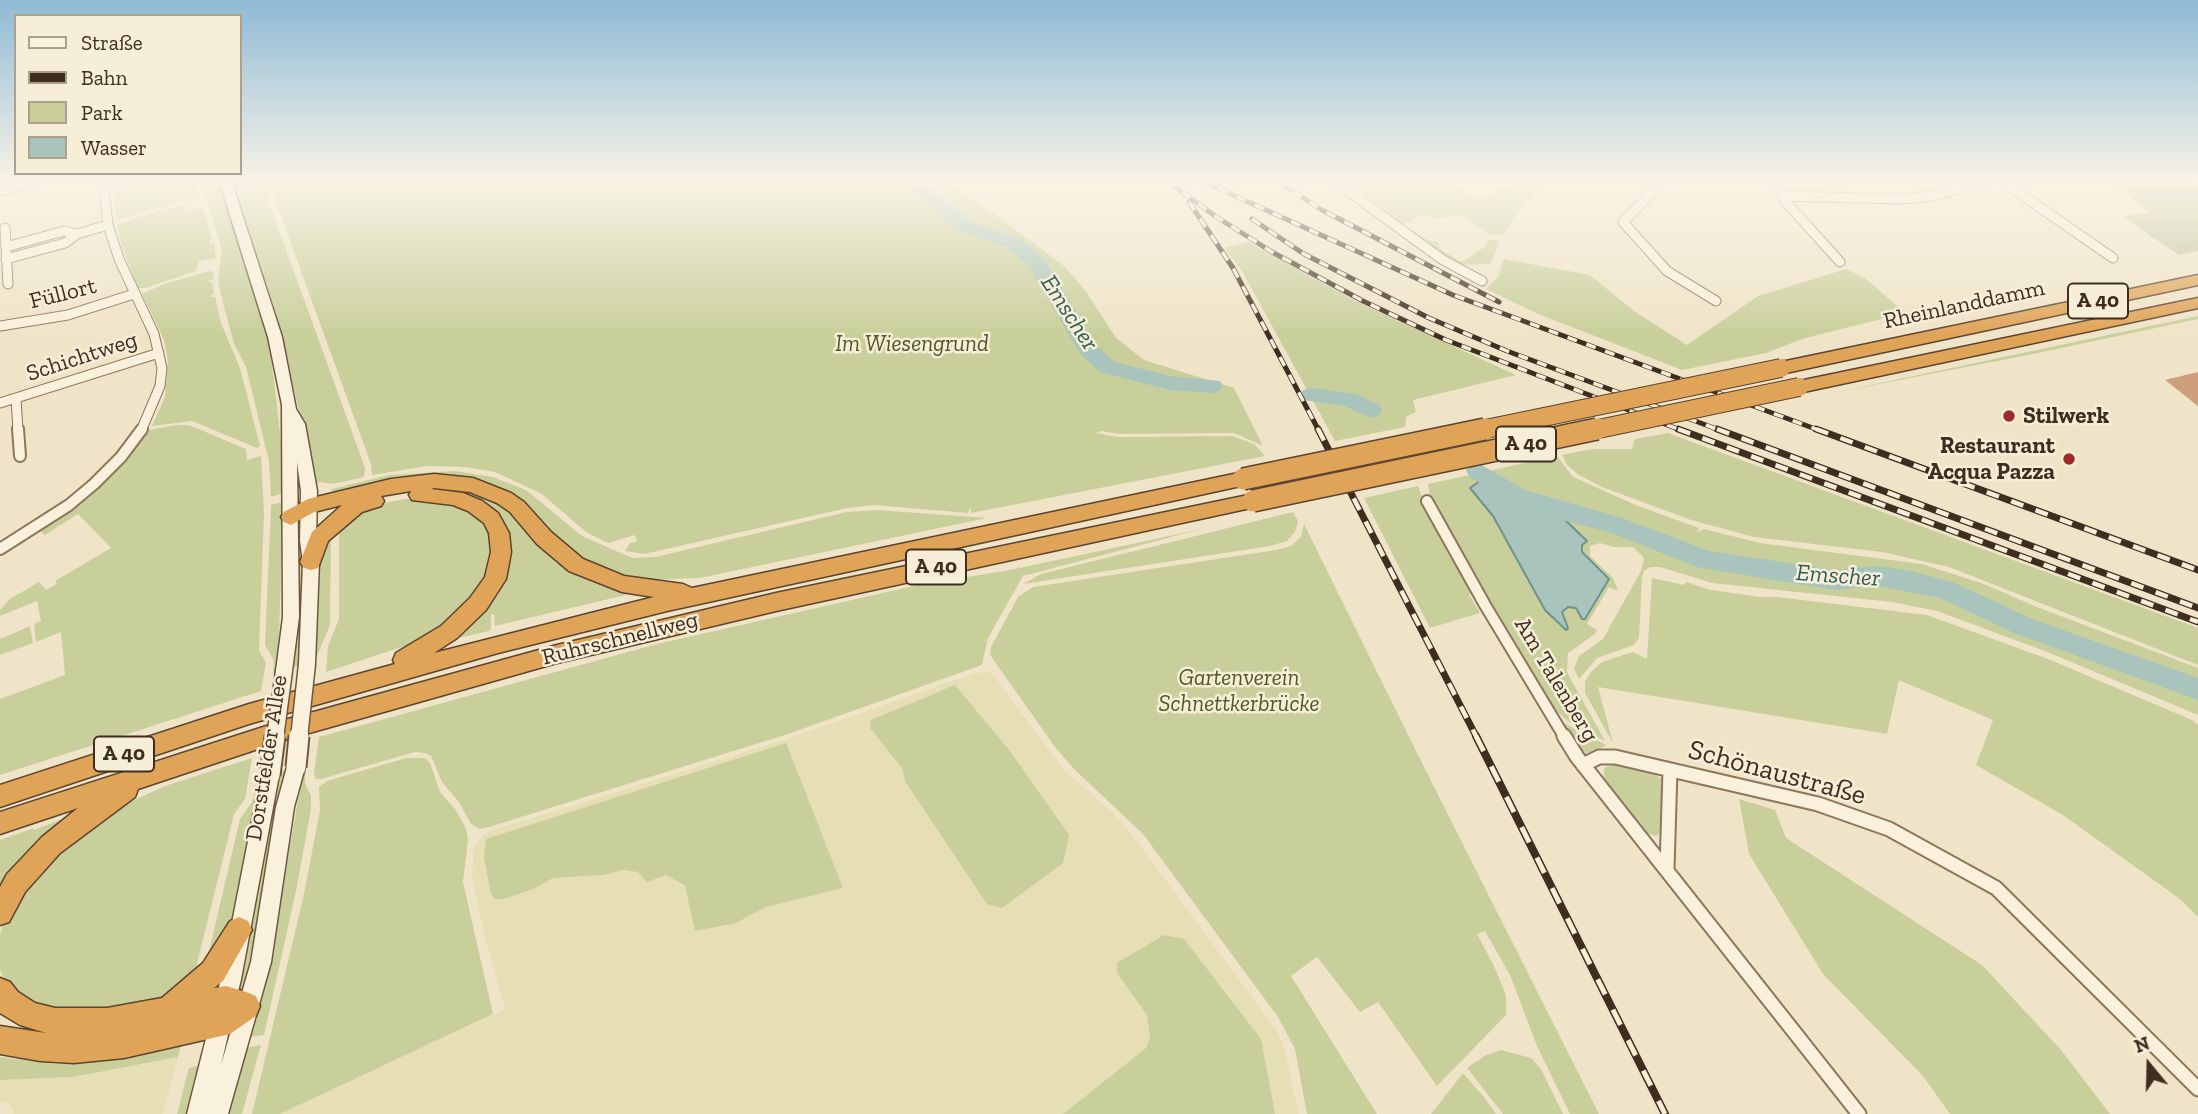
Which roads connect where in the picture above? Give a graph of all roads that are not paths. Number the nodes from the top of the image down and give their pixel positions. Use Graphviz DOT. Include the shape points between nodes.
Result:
graph roads {
  1 [pos="5,232"];
  2 [pos="60,232"];
  3 [pos="70,232"];
  4 [pos="81,232"];
  5 [pos="110,232"];
  6 [pos="242,232"];
  7 [pos="1404,232"];
  8 [pos="1630,232"];
  9 [pos="1814,232"];
  10 [pos="2075,232"];
  11 [pos="77,233"];
  12 [pos="6,247"];
  13 [pos="6,258"];
  14 [pos="2113,258"];
  15 [pos="1840,262"];
  16 [pos="2198,280"];
  17 [pos="1482,281"];
  18 [pos="8,284"];
  19 [pos="134,294"];
  20 [pos="1716,301"];
  21 [pos="2198,303"];
  22 [pos="0,326"];
  23 [pos="159,353"];
  24 [pos="16,398"];
  25 [pos="0,403"];
  26 [pos="20,456"];
  27 [pos="1243,480"];
  28 [pos="1253,501"];
  29 [pos="1427,501"];
  30 [pos="355,506"];
  31 [pos="303,514"];
  32 [pos="0,549"];
  33 [pos="311,562"];
  34 [pos="733,587"];
  35 [pos="342,687"];
  36 [pos="184,761"];
  37 [pos="1583,765"];
  38 [pos="1670,770"];
  39 [pos="0,796"];
  40 [pos="0,823"];
  41 [pos="1667,869"];
  42 [pos="0,913"];
  43 [pos="239,930"];
  44 [pos="0,992"];
  45 [pos="231,1010"];
  46 [pos="163,1013"];
  47 [pos="0,1040"];
  48 [pos="2198,1089"];
  49 [pos="198,1114"];
  50 [pos="217,1114"];
  51 [pos="1859,1114"];
  1 -- 12 [label="street"];
  2 -- 12 [label="street"];
  3 -- 11 [label="street"];
  4 -- 11 [label="street"];
  5 -- 19 [label="street"];
  6 -- 31 [label="main road, Dorstfelder Allee" via="298,424 309,491"];
  7 -- 17 [label="street"];
  8 -- 20 [label="street" via="1667,271"];
  9 -- 15 [label="street"];
  10 -- 14 [label="street"];
  11 -- 13 [label="street" via="65,243"];
  12 -- 13 [label="street"];
  13 -- 18 [label="street"];
  16 -- 27 [label="highway, Rheinlanddamm / A 40, bridge"];
  19 -- 22 [label="street, Füllort" via="68,315"];
  19 -- 23 [label="street"];
  21 -- 28 [label="highway, Rheinlanddamm / A 40, bridge"];
  23 -- 24 [label="street, Schichtweg"];
  23 -- 32 [label="street" via="160,386 150,415 132,443 69,506"];
  24 -- 25 [label="street, Schichtweg"];
  24 -- 26 [label="street, Schichtweg"];
  27 -- 34 [label="highway, Ruhrschnellweg / A 40"];
  28 -- 36 [label="highway, Ruhrschnellweg / A 40" via="621,638 334,715"];
  29 -- 37 [label="street, Am Talenberg"];
  30 -- 31 [label="highway"];
  30 -- 33 [label="highway" via="323,533"];
  30 -- 35 [label="highway" via="424,494 456,498 491,518 501,552 490,588 449,632 404,660"];
  31 -- 33 [label="main road, Dorstfelder Allee"];
  31 -- 34 [label="highway" via="417,482 473,485 504,498 560,553 604,578 667,591"];
  31 -- 43 [label="main road, Dorstfelder Allee, bridge" via="288,555 291,617 284,671 270,775"];
  33 -- 45 [label="main road, Dorstfelder Allee, bridge" via="296,768 285,807 261,962"];
  34 -- 35 [label="highway, Ruhrschnellweg / A 40" via="498,643"];
  35 -- 39 [label="highway, Ruhrschnellweg / A 40"];
  36 -- 40 [label="highway, Ruhrschnellweg / A 40"];
  36 -- 42 [label="highway" via="124,790 72,827 31,864"];
  37 -- 38 [label="street, Schönaustraße" via="1599,757 1615,757"];
  37 -- 41 [label="street, Am Talenberg"];
  38 -- 41 [label="street"];
  38 -- 48 [label="street, Schönaustraße" via="1818,804 1889,829 1996,888"];
  41 -- 51 [label="street, Am Talenberg"];
  43 -- 45 [label="main road, Dorstfelder Allee"];
  43 -- 46 [label="highway" via="213,972"];
  44 -- 46 [label="highway" via="30,1015 55,1022 107,1022"];
  45 -- 46 [label="highway"];
  45 -- 47 [label="highway" via="124,1044 74,1049"];
  45 -- 49 [label="main road, Dorstfelder Allee"];
  45 -- 50 [label="main road, Dorstfelder Allee"];
}
